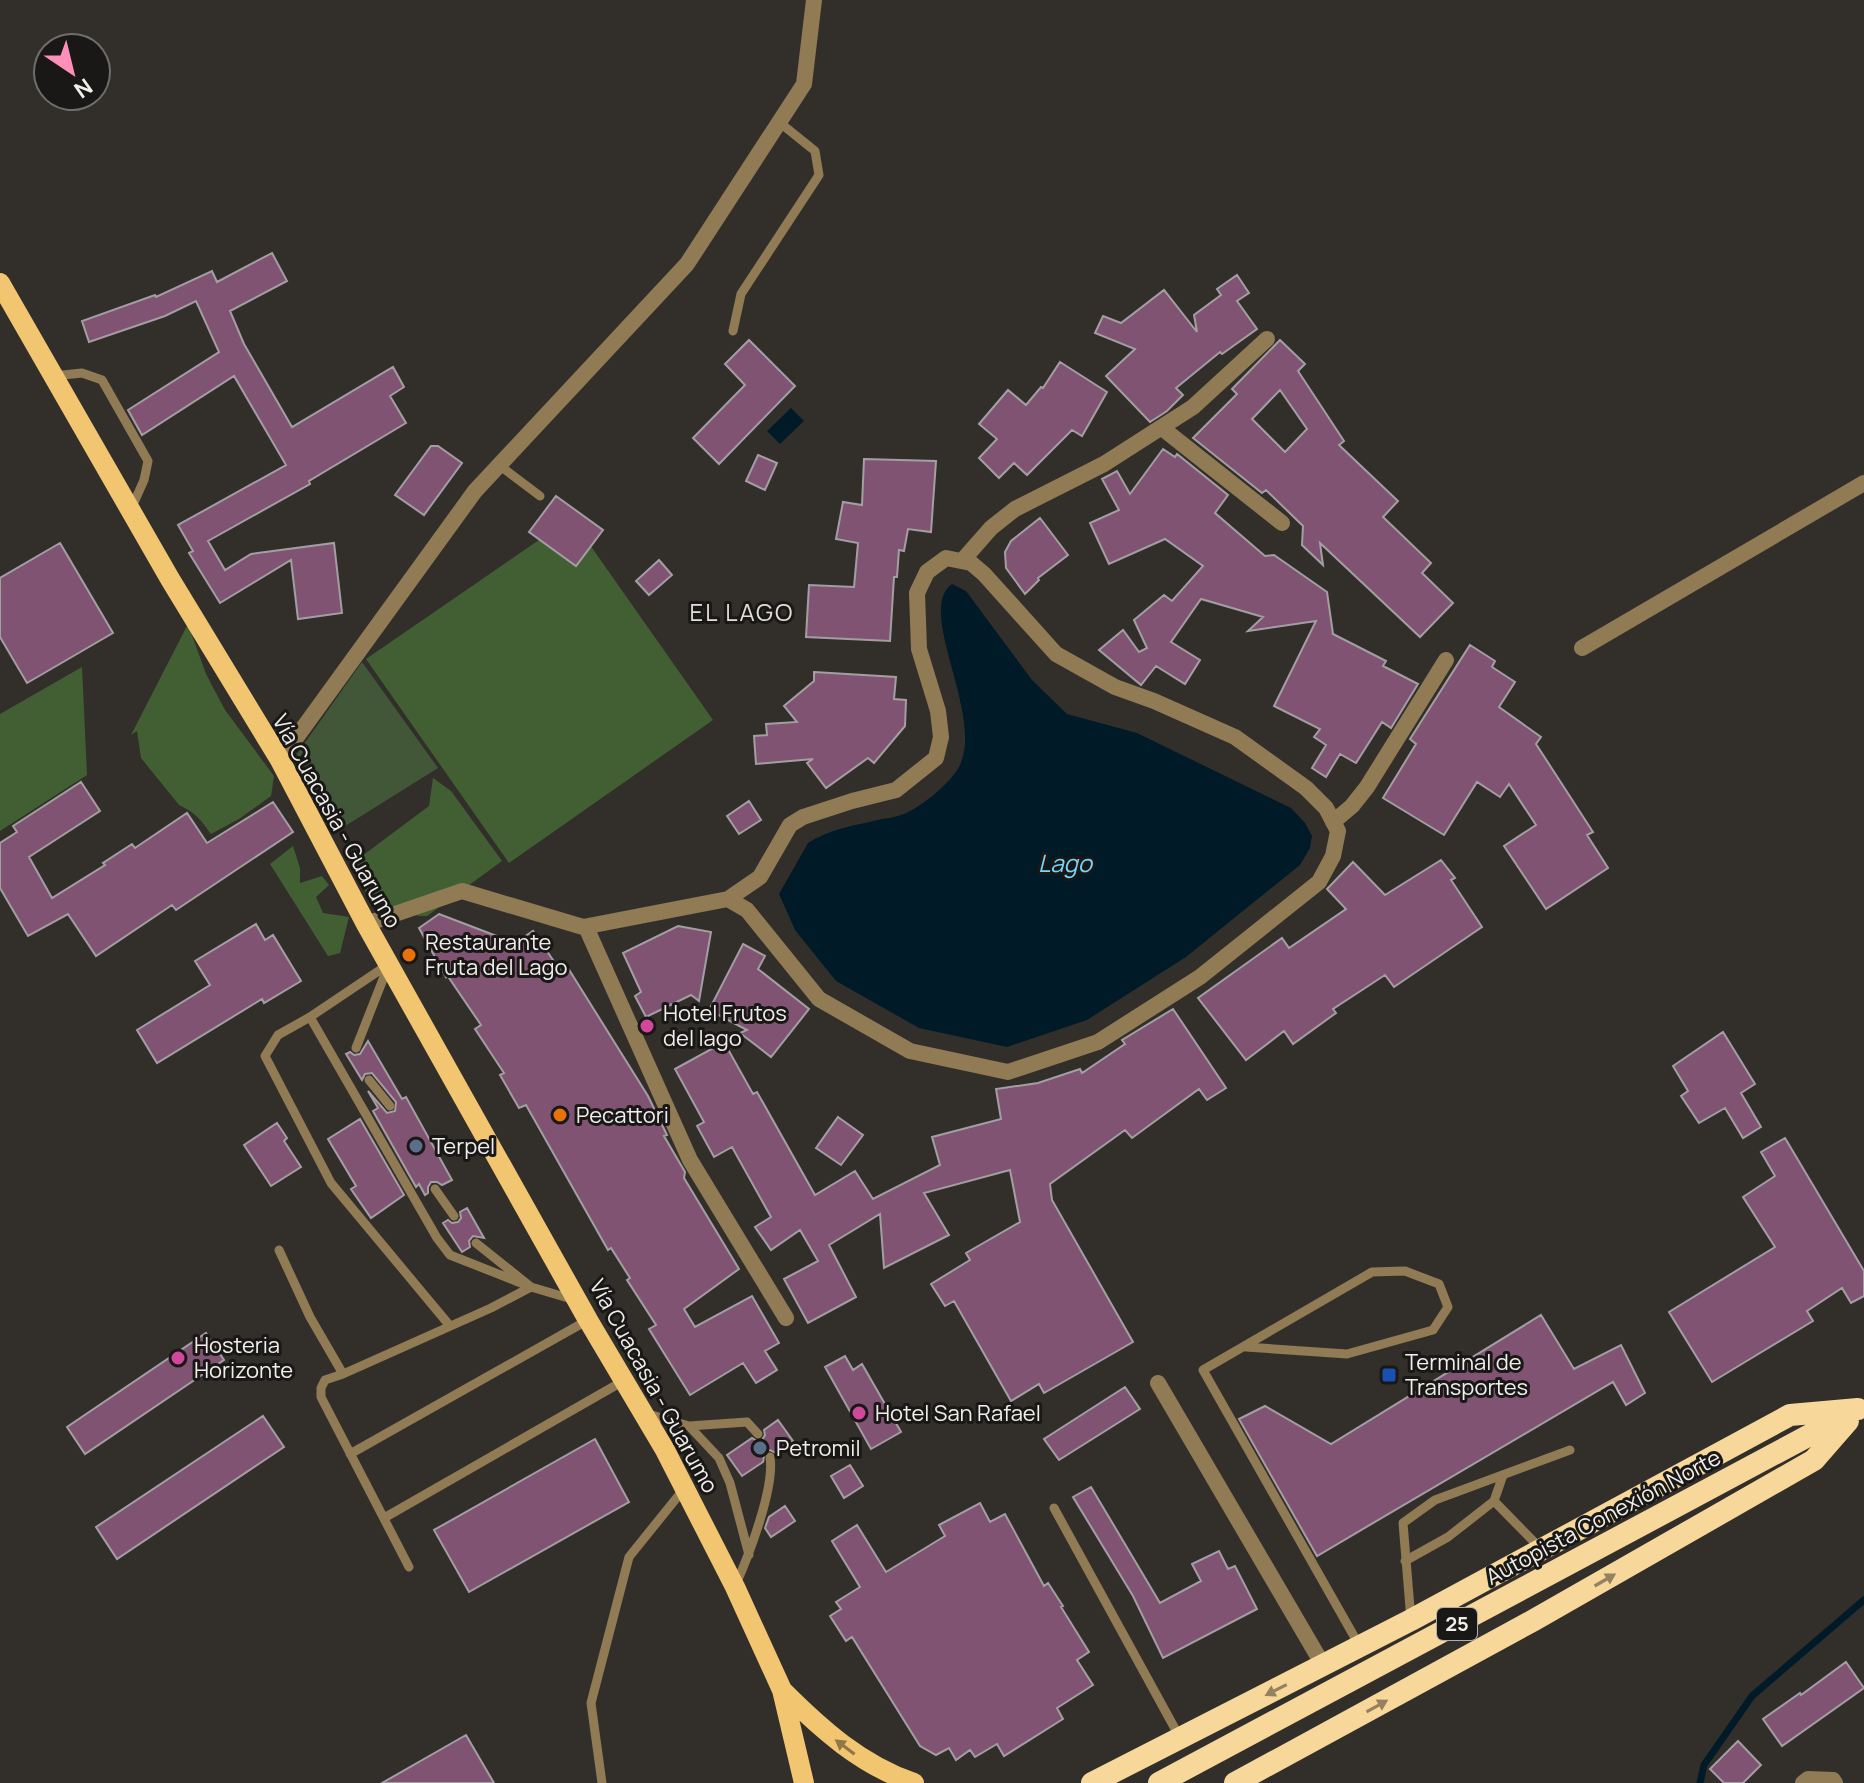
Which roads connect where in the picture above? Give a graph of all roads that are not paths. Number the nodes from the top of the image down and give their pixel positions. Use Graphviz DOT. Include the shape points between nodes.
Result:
graph roads {
  1 [pos="814,0"];
  2 [pos="779,122"];
  3 [pos="0,283"];
  4 [pos="733,331"];
  5 [pos="1267,339"];
  6 [pos="53,376"];
  7 [pos="1162,428"];
  8 [pos="499,465"];
  9 [pos="1864,483"];
  10 [pos="540,496"];
  11 [pos="130,510"];
  12 [pos="1282,523"];
  13 [pos="962,561"];
  14 [pos="1582,648"];
  15 [pos="1446,660"];
  16 [pos="280,760"];
  17 [pos="1333,822"];
  18 [pos="728,899"];
  19 [pos="366,924"];
  20 [pos="586,927"];
  21 [pos="389,964"];
  22 [pos="310,1017"];
  23 [pos="356,1048"];
  24 [pos="369,1080"];
  25 [pos="390,1106"];
  26 [pos="435,1189"];
  27 [pos="454,1216"];
  28 [pos="476,1243"];
  29 [pos="279,1250"];
  30 [pos="531,1287"];
  31 [pos="578,1301"];
  32 [pos="786,1318"];
  33 [pos="588,1320"];
  34 [pos="450,1326"];
  35 [pos="1246,1347"];
  36 [pos="343,1374"];
  37 [pos="625,1380"];
  38 [pos="1158,1383"];
  39 [pos="1861,1407"];
  40 [pos="645,1413"];
  41 [pos="689,1426"];
  42 [pos="758,1434"];
  43 [pos="1570,1450"];
  44 [pos="350,1454"];
  45 [pos="770,1457"];
  46 [pos="1503,1475"];
  47 [pos="685,1488"];
  48 [pos="1494,1501"];
  49 [pos="1054,1508"];
  50 [pos="384,1518"];
  51 [pos="1541,1549"];
  52 [pos="749,1555"];
  53 [pos="1405,1561"];
  54 [pos="409,1567"];
  55 [pos="735,1587"];
  56 [pos="1411,1620"];
  57 [pos="1360,1646"];
  58 [pos="1323,1665"];
  59 [pos="782,1690"];
  60 [pos="1180,1739"];
  61 [pos="805,1781"];
  62 [pos="602,1783"];
  63 [pos="914,1783"];
  64 [pos="1092,1783"];
  65 [pos="1159,1783"];
  66 [pos="1235,1783"];
  67 [pos="1803,1783"];
  68 [pos="1835,1783"];
  1 -- 2 [label="street" via="804,84"];
  2 -- 4 [label="lane" via="815,151 819,175 741,294"];
  2 -- 8 [label="street" via="687,264"];
  3 -- 6 [label="main road, Vía Cuacasia - Guarumo"];
  5 -- 7 [label="street" via="1193,407"];
  6 -- 11 [label="main road, Vía Cuacasia - Guarumo"];
  6 -- 11 [label="lane" via="82,373 102,380 142,449 148,461"];
  7 -- 12 [label="street"];
  7 -- 13 [label="street" via="1015,509"];
  8 -- 10 [label="lane"];
  8 -- 16 [label="street"];
  9 -- 14 [label="street"];
  11 -- 16 [label="main road, Vía Cuacasia - Guarumo"];
  13 -- 17 [label="street" via="984,574 1056,654 1115,687 1235,737 1306,788"];
  13 -- 18 [label="street" via="946,558 927,572 917,593 919,649 941,737 936,758 896,790 790,825 760,877"];
  15 -- 17 [label="street" via="1367,787"];
  16 -- 19 [label="main road, Vía Cuacasia - Guarumo"];
  17 -- 18 [label="street" via="1338,831 1333,856 1319,882 1200,977 1098,1042 1008,1072 910,1051 819,999 747,910"];
  18 -- 20 [label="street"];
  19 -- 20 [label="street" via="462,891"];
  19 -- 21 [label="main road, Vía Cuacasia - Guarumo"];
  20 -- 32 [label="street" via="690,1160"];
  21 -- 22 [label="lane"];
  21 -- 23 [label="lane"];
  21 -- 31 [label="main road, Vía Cuacasia - Guarumo"];
  22 -- 30 [label="lane" via="450,1255"];
  22 -- 34 [label="lane" via="278,1035 265,1056 331,1183"];
  24 -- 25 [label="lane"];
  26 -- 27 [label="lane"];
  28 -- 30 [label="lane"];
  29 -- 36 [label="lane"];
  30 -- 31 [label="lane"];
  30 -- 34 [label="lane"];
  31 -- 33 [label="main road, Vía Cuacasia - Guarumo"];
  33 -- 37 [label="main road, Vía Cuacasia - Guarumo"];
  33 -- 44 [label="lane"];
  34 -- 36 [label="lane"];
  35 -- 35 [label="lane" via="1372,1272 1405,1271 1439,1284 1448,1307 1433,1330 1347,1354"];
  35 -- 57 [label="lane" via="1203,1370"];
  36 -- 44 [label="lane" via="325,1380 321,1397"];
  37 -- 40 [label="main road, Vía Cuacasia - Guarumo"];
  37 -- 50 [label="lane"];
  38 -- 58 [label="street"];
  39 -- 51 [label="highway" via="1790,1415"];
  39 -- 65 [label="highway, Autopista Conexión Norte / 25"];
  66 -- 39 [label="highway, one-way" via="1814,1460"];
  40 -- 41 [label="lane"];
  40 -- 47 [label="main road, Vía Cuacasia - Guarumo"];
  41 -- 42 [label="lane" via="747,1422"];
  41 -- 52 [label="lane" via="719,1458"];
  43 -- 46 [label="lane"];
  44 -- 50 [label="lane"];
  45 -- 52 [label="lane" via="770,1485"];
  46 -- 48 [label="lane"];
  46 -- 53 [label="lane" via="1435,1500 1403,1523"];
  47 -- 55 [label="main road, Vía Cuacasia - Guarumo"];
  47 -- 62 [label="lane" via="629,1557 591,1703"];
  48 -- 51 [label="lane"];
  48 -- 53 [label="lane" via="1448,1537"];
  49 -- 60 [label="lane"];
  50 -- 54 [label="lane"];
  51 -- 56 [label="highway"];
  52 -- 55 [label="lane"];
  53 -- 56 [label="lane"];
  55 -- 59 [label="main road, Vía Cuacasia - Guarumo"];
  56 -- 57 [label="highway"];
  57 -- 58 [label="highway"];
  58 -- 60 [label="highway, one-way"];
  59 -- 61 [label="main road, Vía Cuacasia - Guarumo"];
  63 -- 59 [label="main road, one-way" via="857,1755"];
  60 -- 64 [label="highway"];
  67 -- 68 [label="street"];
}
